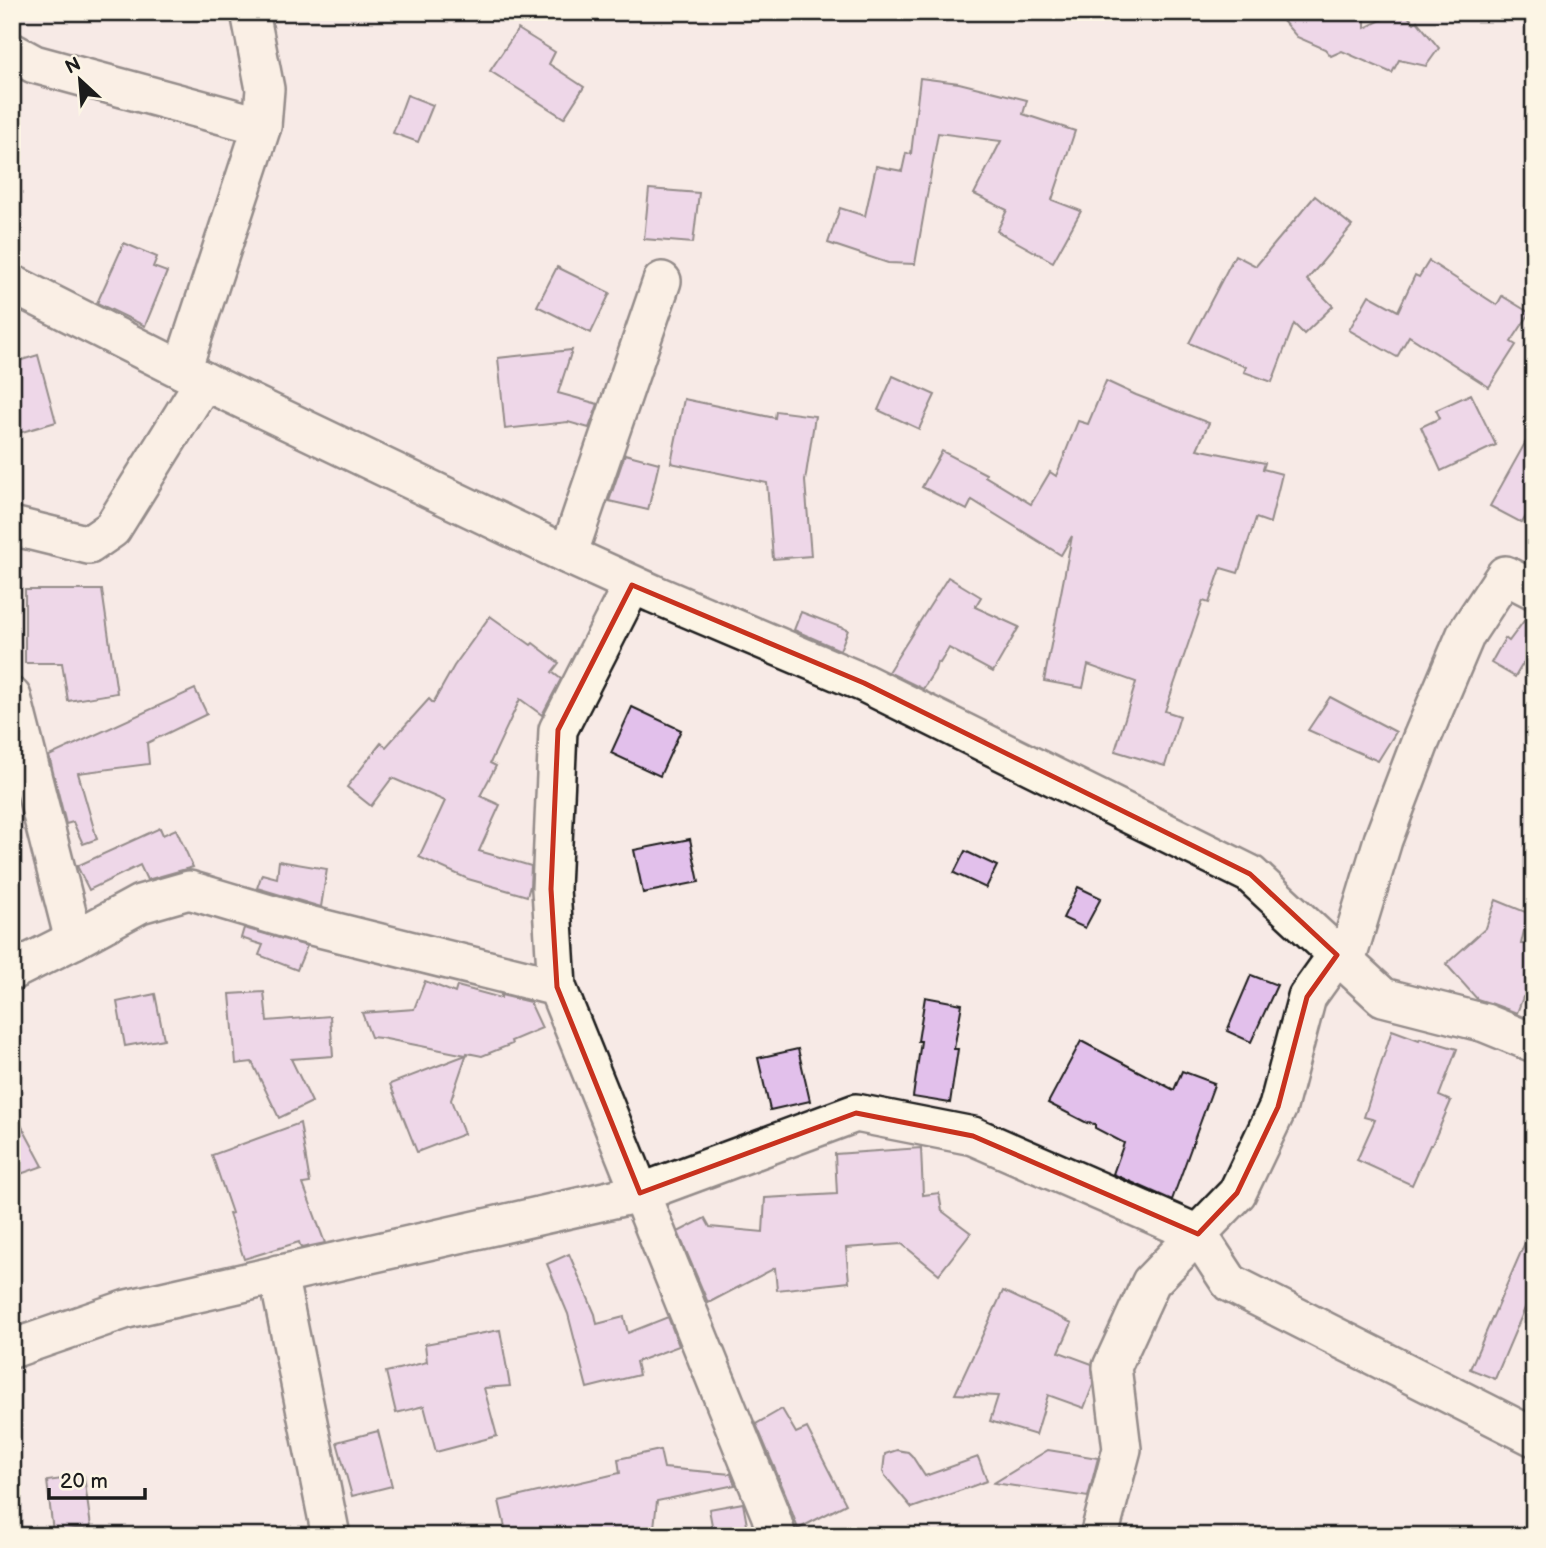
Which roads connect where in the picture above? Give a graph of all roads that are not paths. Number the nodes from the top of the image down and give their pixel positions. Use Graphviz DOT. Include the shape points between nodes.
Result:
graph roads {
  1 [pos="250,12"];
  2 [pos="12,52"];
  3 [pos="262,126"];
  4 [pos="662,281"];
  5 [pos="12,284"];
  6 [pos="193,376"];
  7 [pos="12,527"];
  8 [pos="568,555"];
  9 [pos="632,584"];
  10 [pos="1534,590"];
  11 [pos="12,697"];
  12 [pos="74,940"];
  13 [pos="1337,955"];
  14 [pos="12,971"];
  15 [pos="556,987"];
  16 [pos="1534,1043"];
  17 [pos="640,1193"];
  18 [pos="1198,1234"];
  19 [pos="278,1274"];
  20 [pos="12,1349"];
  21 [pos="1534,1437"];
  22 [pos="331,1536"];
  23 [pos="777,1536"];
  24 [pos="1099,1536"];
  1 -- 3 [label="street" via="265,89"];
  2 -- 3 [label="street" via="34,64"];
  3 -- 6 [label="street"];
  4 -- 8 [label="street"];
  5 -- 6 [label="street"];
  6 -- 7 [label="street" via="112,529 89,545"];
  6 -- 8 [label="street"];
  8 -- 9 [label="street"];
  9 -- 13 [label="street" via="864,683 1250,874"];
  9 -- 15 [label="street" via="558,730 551,889"];
  10 -- 13 [label="street" via="1505,575 1466,634 1383,840 1348,955"];
  11 -- 12 [label="street"];
  12 -- 14 [label="street"];
  12 -- 15 [label="street" via="140,904 189,890 300,923"];
  13 -- 16 [label="street" via="1382,997 1485,1023"];
  13 -- 18 [label="street" via="1307,998 1278,1107 1237,1193"];
  15 -- 17 [label="street"];
  17 -- 18 [label="street" via="856,1113 973,1136"];
  17 -- 19 [label="street"];
  17 -- 23 [label="street"];
  18 -- 21 [label="street" via="1230,1283"];
  18 -- 24 [label="street" via="1151,1282 1112,1367 1122,1449"];
  19 -- 20 [label="street" via="127,1310"];
  19 -- 22 [label="street"];
}
